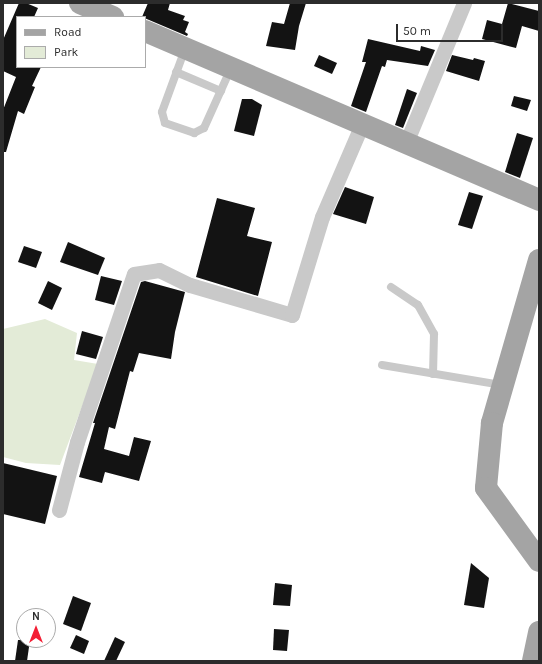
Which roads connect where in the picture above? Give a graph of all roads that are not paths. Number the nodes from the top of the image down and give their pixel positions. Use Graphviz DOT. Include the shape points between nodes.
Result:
graph roads {
  1 [pos="80,3"];
  2 [pos="464,3"];
  3 [pos="111,16"];
  4 [pos="146,31"];
  5 [pos="185,48"];
  6 [pos="231,68"];
  7 [pos="176,72"];
  8 [pos="221,91"];
  9 [pos="362,124"];
  10 [pos="406,143"];
  11 [pos="539,200"];
  12 [pos="539,260"];
  13 [pos="391,287"];
  14 [pos="382,365"];
  15 [pos="433,374"];
  16 [pos="503,386"];
  17 [pos="59,510"];
  18 [pos="539,561"];
  19 [pos="539,632"];
  20 [pos="534,661"];
  1 -- 3 [label="main road"];
  2 -- 10 [label="street"];
  4 -- 5 [label="main road"];
  5 -- 6 [label="main road"];
  5 -- 7 [label="lane"];
  6 -- 8 [label="lane"];
  6 -- 9 [label="main road"];
  7 -- 8 [label="lane"];
  7 -- 8 [label="lane" via="162,112 165,123 194,133 200,131 204,128"];
  9 -- 10 [label="main road"];
  9 -- 17 [label="street" via="322,217 292,315 190,285 159,270 134,274 77,442"];
  10 -- 11 [label="main road"];
  12 -- 16 [label="main road"];
  13 -- 15 [label="lane" via="418,305 434,334"];
  14 -- 15 [label="lane"];
  15 -- 16 [label="lane"];
  16 -- 18 [label="main road" via="492,423 486,488"];
  19 -- 20 [label="main road"];
}
